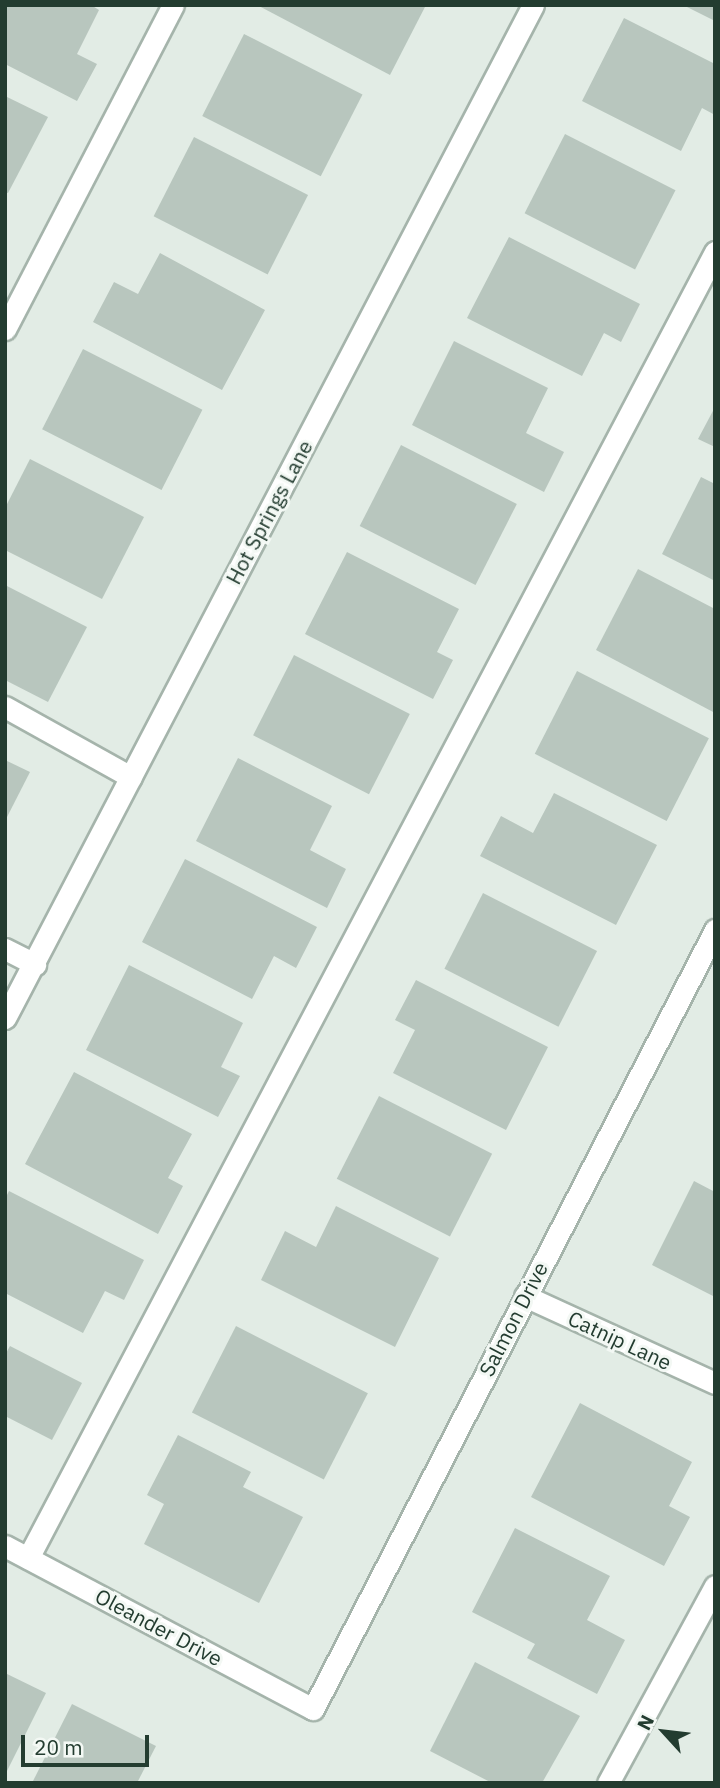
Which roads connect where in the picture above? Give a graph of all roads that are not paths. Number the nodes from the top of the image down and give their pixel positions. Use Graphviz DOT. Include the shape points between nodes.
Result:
graph roads {
  1 [pos="173,5"];
  2 [pos="533,5"];
  3 [pos="715,252"];
  4 [pos="5,330"];
  5 [pos="5,707"];
  6 [pos="131,777"];
  7 [pos="715,930"];
  8 [pos="5,949"];
  9 [pos="35,964"];
  10 [pos="5,1018"];
  11 [pos="525,1296"];
  12 [pos="715,1383"];
  13 [pos="5,1546"];
  14 [pos="28,1558"];
  15 [pos="715,1586"];
  16 [pos="313,1709"];
  17 [pos="608,1783"];
  1 -- 4 [label="street"];
  2 -- 6 [label="street, Hot Springs Lane"];
  3 -- 14 [label="street"];
  5 -- 6 [label="street"];
  6 -- 9 [label="street, Hot Springs Lane"];
  7 -- 11 [label="street, Salmon Drive"];
  8 -- 9 [label="street"];
  9 -- 10 [label="street, Hot Springs Lane"];
  11 -- 12 [label="street, Catnip Lane"];
  11 -- 16 [label="street, Salmon Drive"];
  13 -- 14 [label="street, Oleander Drive"];
  14 -- 16 [label="street, Oleander Drive"];
  15 -- 17 [label="street"];
}
